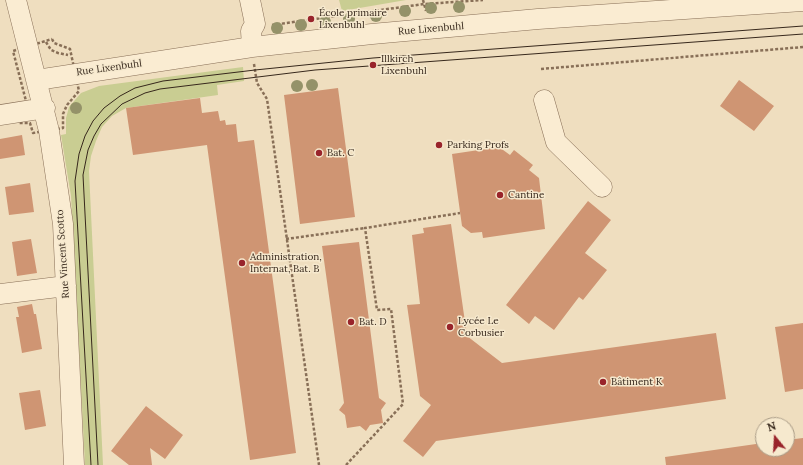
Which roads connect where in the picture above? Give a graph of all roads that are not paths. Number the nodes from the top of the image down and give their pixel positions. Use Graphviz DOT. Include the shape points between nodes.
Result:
graph roads {
  1 [pos="16,0"];
  2 [pos="250,0"];
  3 [pos="803,1"];
  4 [pos="552,9"];
  5 [pos="252,47"];
  6 [pos="37,80"];
  7 [pos="544,100"];
  8 [pos="45,108"];
  9 [pos="0,115"];
  10 [pos="602,187"];
  11 [pos="66,286"];
  12 [pos="0,294"];
  13 [pos="74,465"];
  1 -- 6 [label="street, Rue Vincent Scotto"];
  2 -- 5 [label="street" via="255,24 250,31"];
  3 -- 4 [label="street, Rue Lixenbuhl"];
  4 -- 5 [label="street, Rue Lixenbuhl" via="372,34"];
  5 -- 6 [label="street, Rue Lixenbuhl"];
  6 -- 8 [label="street, Rue Vincent Scotto"];
  7 -- 10 [label="street" via="556,142"];
  8 -- 9 [label="street"];
  8 -- 11 [label="street, Rue Vincent Scotto" via="63,224"];
  11 -- 12 [label="street"];
  11 -- 13 [label="street, Rue Vincent Scotto"];
}
